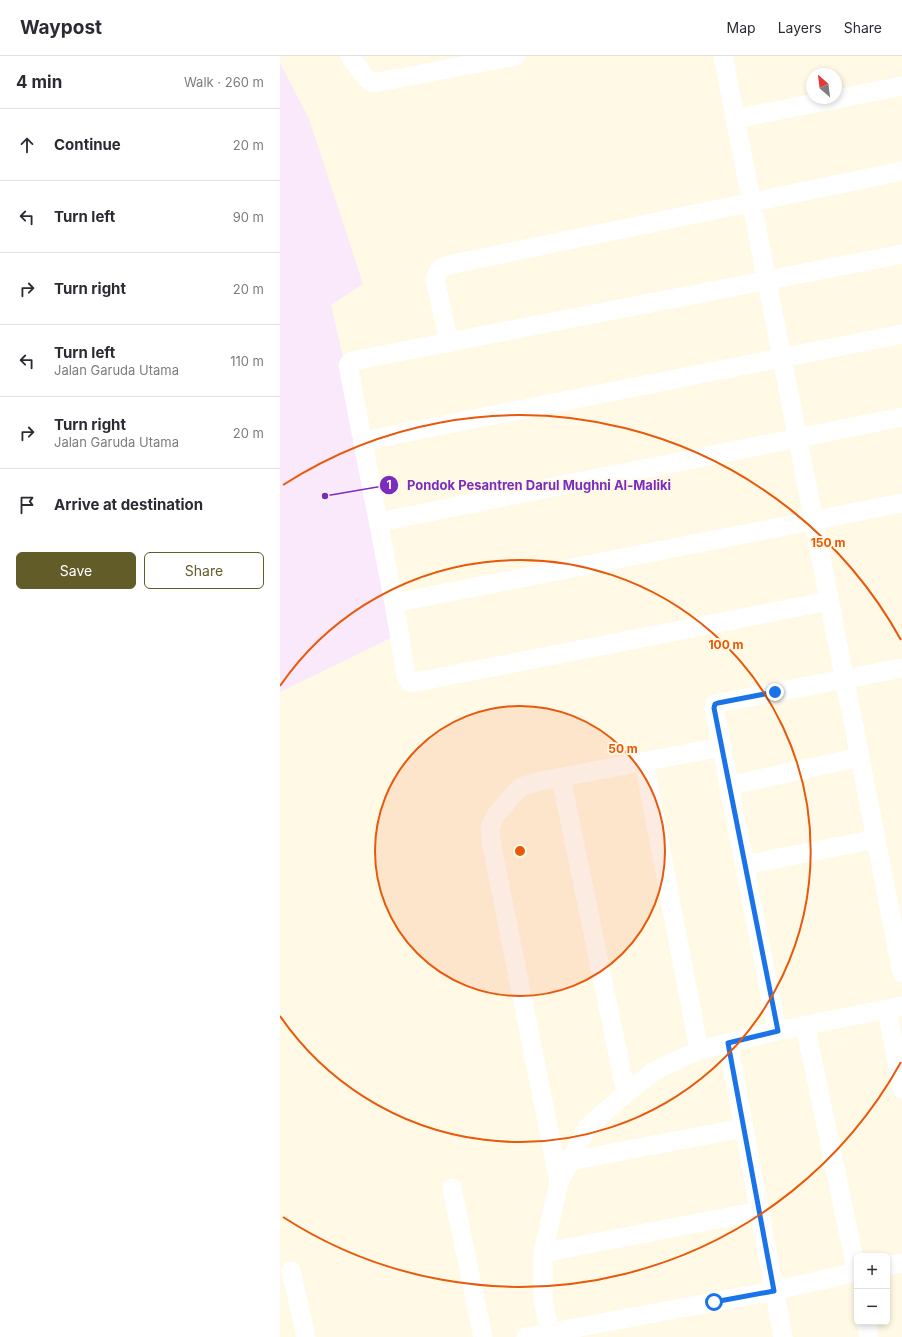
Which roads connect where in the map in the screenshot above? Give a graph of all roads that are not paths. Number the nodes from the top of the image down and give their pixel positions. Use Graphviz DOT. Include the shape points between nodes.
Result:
graph roads {
  1 [pos="350,56"];
  2 [pos="516,56"];
  3 [pos="723,56"];
  4 [pos="902,86"];
  5 [pos="735,119"];
  6 [pos="902,171"];
  7 [pos="751,202"];
  8 [pos="902,254"];
  9 [pos="766,280"];
  10 [pos="902,334"];
  11 [pos="449,343"];
  12 [pos="782,358"];
  13 [pos="902,417"];
  14 [pos="798,438"];
  15 [pos="363,440"];
  16 [pos="902,503"];
  17 [pos="814,520"];
  18 [pos="378,522"];
  19 [pos="829,601"];
  20 [pos="394,603"];
  21 [pos="902,668"];
  22 [pos="845,679"];
  23 [pos="721,747"];
  24 [pos="860,757"];
  25 [pos="644,762"];
  26 [pos="561,778"];
  27 [pos="728,786"];
  28 [pos="876,839"];
  29 [pos="744,865"];
  30 [pos="902,973"];
  31 [pos="894,1007"];
  32 [pos="805,1025"];
  33 [pos="778,1031"];
  34 [pos="728,1043"];
  35 [pos="699,1050"];
  36 [pos="902,1089"];
  37 [pos="626,1093"];
  38 [pos="743,1128"];
  39 [pos="570,1161"];
  40 [pos="559,1182"];
  41 [pos="452,1188"];
  42 [pos="759,1211"];
  43 [pos="543,1253"];
  44 [pos="854,1258"];
  45 [pos="902,1263"];
  46 [pos="890,1265"];
  47 [pos="290,1271"];
  48 [pos="854,1273"];
  49 [pos="774,1291"];
  50 [pos="867,1325"];
  51 [pos="550,1335"];
  52 [pos="306,1337"];
  53 [pos="484,1337"];
  54 [pos="526,1337"];
  55 [pos="783,1337"];
  56 [pos="869,1337"];
  1 -- 2 [label="street" via="366,78 373,83"];
  3 -- 5 [label="street"];
  4 -- 5 [label="street"];
  5 -- 7 [label="street"];
  6 -- 7 [label="street"];
  7 -- 9 [label="street"];
  7 -- 11 [label="street" via="442,267 435,279"];
  8 -- 9 [label="street"];
  9 -- 11 [label="street"];
  9 -- 12 [label="street"];
  10 -- 12 [label="street"];
  11 -- 15 [label="street" via="350,362 348,368"];
  12 -- 14 [label="street"];
  12 -- 15 [label="street"];
  13 -- 14 [label="street"];
  14 -- 17 [label="street"];
  14 -- 18 [label="street"];
  15 -- 18 [label="street"];
  16 -- 17 [label="street"];
  17 -- 19 [label="street"];
  17 -- 20 [label="street"];
  18 -- 20 [label="street"];
  19 -- 20 [label="street" via="416,682 410,682 406,675"];
  19 -- 22 [label="street"];
  21 -- 22 [label="street"];
  22 -- 23 [label="street" via="715,704"];
  22 -- 24 [label="street"];
  23 -- 25 [label="street"];
  23 -- 27 [label="street"];
  24 -- 27 [label="street"];
  24 -- 28 [label="street"];
  25 -- 26 [label="street"];
  25 -- 35 [label="street"];
  26 -- 37 [label="street"];
  26 -- 40 [label="street" via="521,787 496,815 490,827 492,849"];
  27 -- 29 [label="street"];
  28 -- 29 [label="street"];
  28 -- 30 [label="street"];
  29 -- 33 [label="street"];
  31 -- 32 [label="street"];
  31 -- 36 [label="street"];
  32 -- 33 [label="street"];
  32 -- 44 [label="street"];
  33 -- 34 [label="street"];
  34 -- 35 [label="street"];
  34 -- 38 [label="street"];
  35 -- 37 [label="street" via="656,1070"];
  37 -- 39 [label="street" via="587,1128"];
  38 -- 39 [label="street"];
  38 -- 42 [label="street"];
  39 -- 40 [label="street"];
  40 -- 43 [label="street"];
  41 -- 53 [label="street"];
  42 -- 43 [label="street"];
  42 -- 49 [label="street"];
  43 -- 51 [label="street" via="543,1300"];
  45 -- 46 [label="street"];
  47 -- 52 [label="street"];
  48 -- 49 [label="street"];
  49 -- 51 [label="street"];
  49 -- 55 [label="street"];
  50 -- 56 [label="street"];
  51 -- 54 [label="street"];
}
